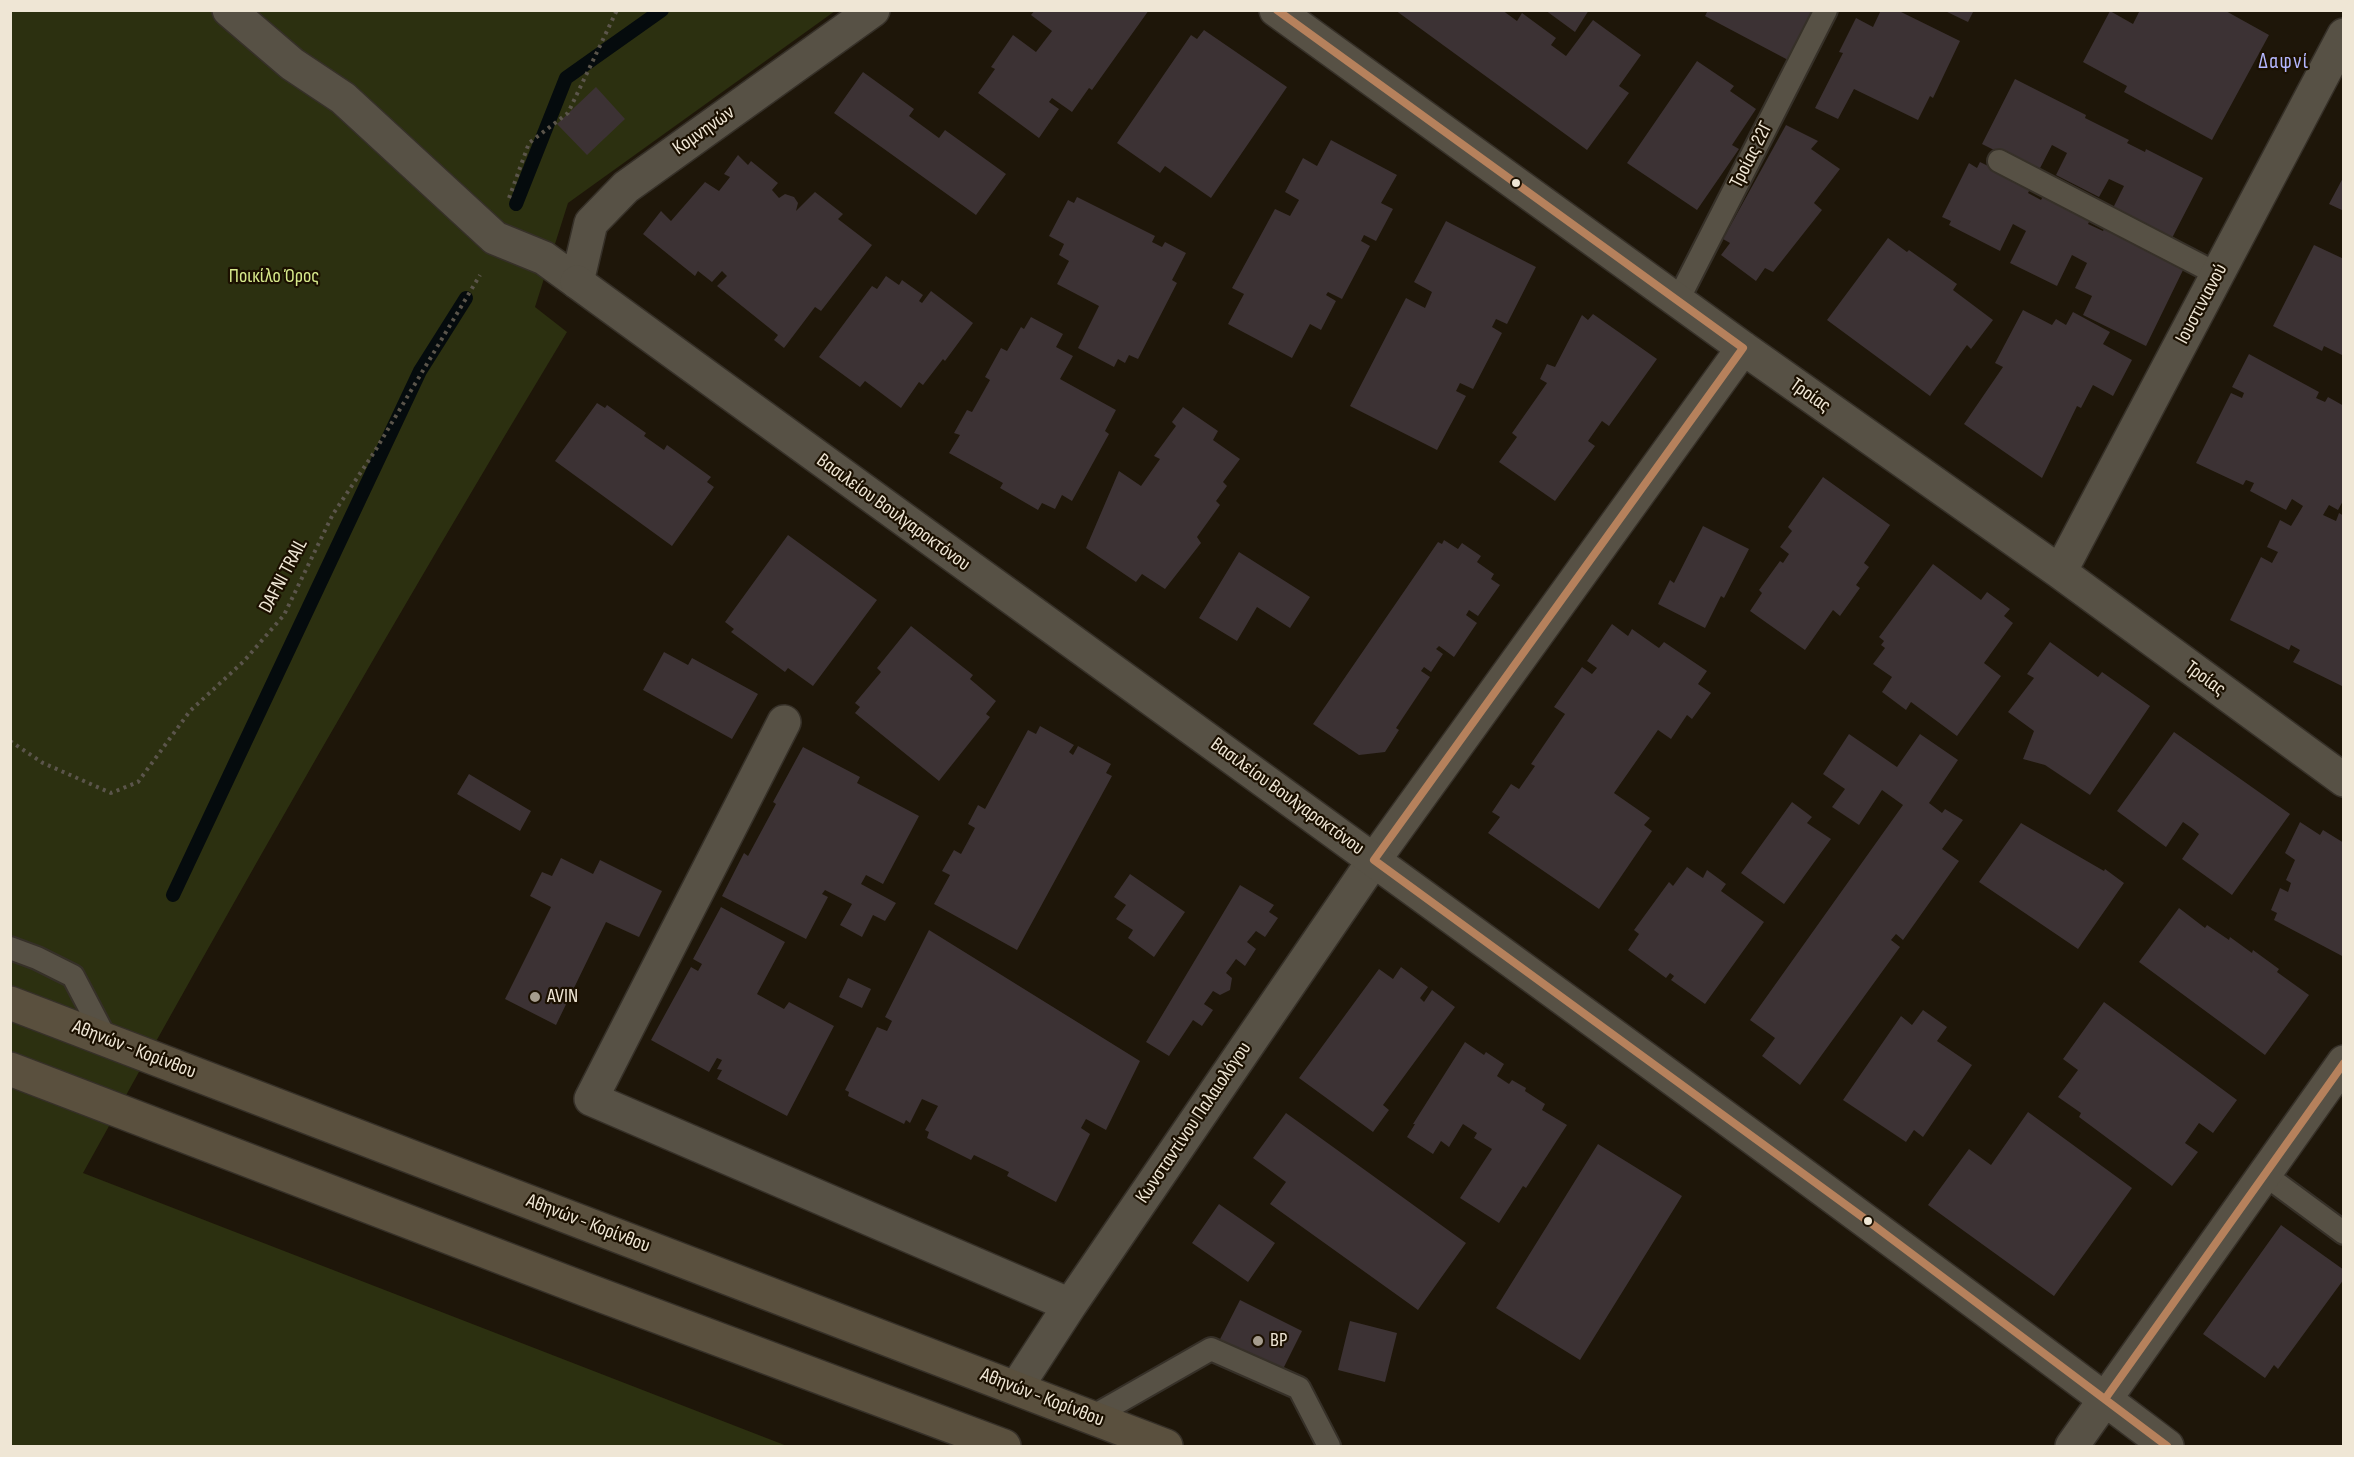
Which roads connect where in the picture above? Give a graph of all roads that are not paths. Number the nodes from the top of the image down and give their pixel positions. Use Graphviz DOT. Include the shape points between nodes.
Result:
graph roads {
  1 [pos="229,10"];
  2 [pos="873,10"];
  3 [pos="1276,10"];
  4 [pos="1826,10"];
  5 [pos="2343,35"];
  6 [pos="1999,161"];
  7 [pos="2217,274"];
  8 [pos="577,282"];
  9 [pos="1678,300"];
  10 [pos="1743,348"];
  11 [pos="2060,572"];
  12 [pos="784,722"];
  13 [pos="2343,780"];
  14 [pos="1374,860"];
  15 [pos="10,948"];
  16 [pos="10,1003"];
  17 [pos="106,1039"];
  18 [pos="2343,1062"];
  19 [pos="10,1069"];
  20 [pos="2264,1174"];
  21 [pos="2343,1233"];
  22 [pos="1070,1305"];
  23 [pos="1016,1388"];
  24 [pos="2104,1399"];
  25 [pos="1092,1417"];
  26 [pos="1004,1446"];
  27 [pos="1166,1446"];
  28 [pos="1329,1446"];
  29 [pos="2072,1446"];
  30 [pos="2167,1446"];
  1 -- 8 [label="street, Βασιλείου Βουλγαροκτόνου" via="292,64 343,98 495,238 544,258"];
  2 -- 8 [label="street, Κομνηνών" via="626,187 591,223"];
  3 -- 9 [label="street, Τροίας"];
  4 -- 9 [label="lane, Τροίας 22Γ"];
  5 -- 7 [label="street, Ιουστινιανού"];
  6 -- 7 [label="lane"];
  7 -- 11 [label="street, Ιουστινιανού"];
  8 -- 14 [label="street, Βασιλείου Βουλγαροκτόνου"];
  9 -- 10 [label="street, Τροίας"];
  10 -- 11 [label="street, Τροίας"];
  10 -- 14 [label="street, Κωνσταντίνου Παλαιολόγου"];
  11 -- 13 [label="street, Τροίας"];
  12 -- 22 [label="street" via="591,1098"];
  14 -- 22 [label="street, Κωνσταντίνου Παλαιολόγου"];
  14 -- 24 [label="street, Βασιλείου Βουλγαροκτόνου"];
  15 -- 17 [label="lane" via="73,976"];
  16 -- 17 [label="highway, Αθηνών - Κορίνθου"];
  17 -- 23 [label="highway, Αθηνών - Κορίνθου"];
  18 -- 20 [label="street"];
  19 -- 26 [label="highway"];
  20 -- 21 [label="lane"];
  20 -- 24 [label="street"];
  22 -- 23 [label="street, Κωνσταντίνου Παλαιολόγου"];
  23 -- 25 [label="highway, Αθηνών - Κορίνθου"];
  24 -- 29 [label="street"];
  24 -- 30 [label="street, Βασιλείου Βουλγαροκτόνου"];
  25 -- 27 [label="highway, Αθηνών - Κορίνθου"];
  25 -- 28 [label="lane" via="1211,1349 1299,1388"];
}
